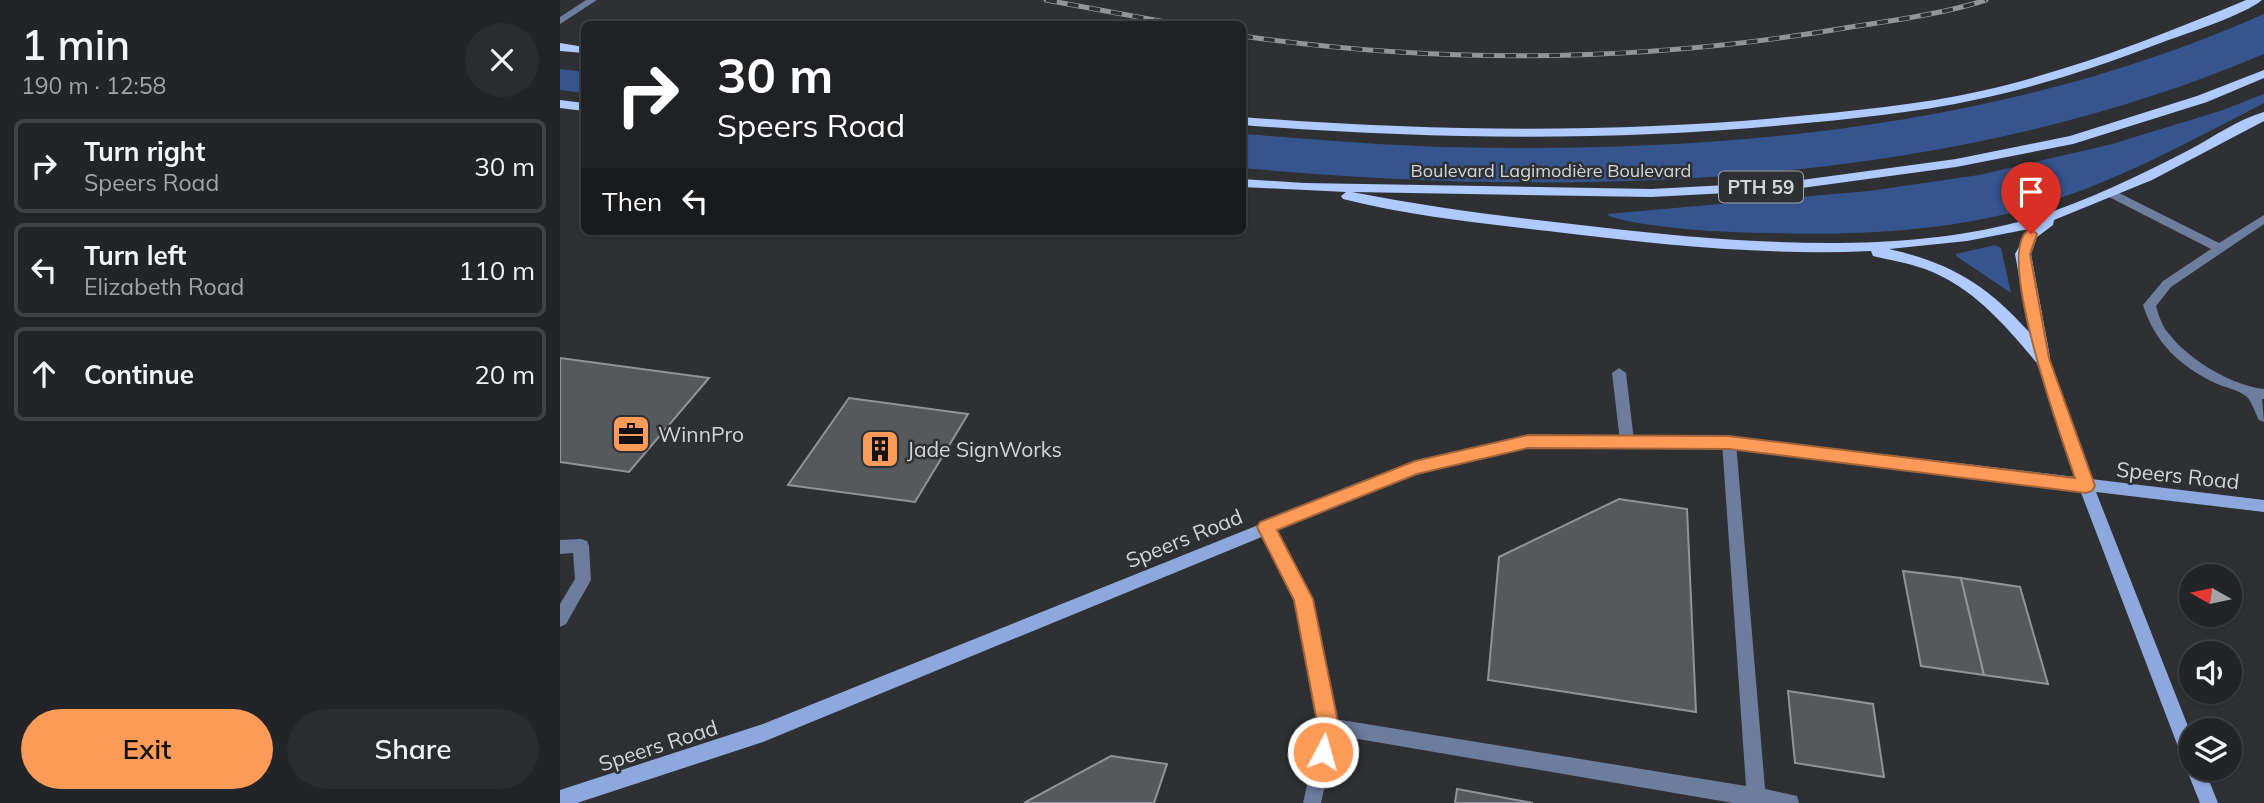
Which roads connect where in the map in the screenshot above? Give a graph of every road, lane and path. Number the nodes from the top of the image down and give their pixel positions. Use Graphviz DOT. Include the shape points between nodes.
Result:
graph roads {
  1 [pos="592,0"];
  2 [pos="2256,0"];
  3 [pos="560,21"];
  4 [pos="560,47"];
  5 [pos="581,50"];
  6 [pos="2264,74"];
  7 [pos="560,104"];
  8 [pos="581,109"];
  9 [pos="581,110"];
  10 [pos="560,112"];
  11 [pos="2264,116"];
  12 [pos="1246,121"];
  13 [pos="1246,183"];
  14 [pos="1304,187"];
  15 [pos="2112,194"];
  16 [pos="2059,214"];
  17 [pos="2264,219"];
  18 [pos="1857,248"];
  19 [pos="2219,248"];
  20 [pos="2042,358"];
  21 [pos="1619,373"];
  22 [pos="2258,394"];
  23 [pos="2264,416"];
  24 [pos="1627,441"];
  25 [pos="1729,442"];
  26 [pos="2086,486"];
  27 [pos="2264,506"];
  28 [pos="1266,527"];
  29 [pos="560,547"];
  30 [pos="560,619"];
  31 [pos="2179,726"];
  32 [pos="1329,727"];
  33 [pos="2200,781"];
  34 [pos="560,799"];
  35 [pos="1757,800"];
  36 [pos="1312,803"];
  37 [pos="1790,803"];
  38 [pos="2209,803"];
  1 -- 3 [label="street"];
  2 -- 12 [label="main road, Boulevard Lagimodière Boulevard" via="2136,51 2071,72 1998,91 1869,112 1709,129 1589,135"];
  4 -- 5 [label="main road"];
  6 -- 14 [label="main road, Boulevard Lagimodière Boulevard / PTH 59" via="2073,140 1956,163 1787,186 1651,193"];
  7 -- 8 [label="main road"];
  9 -- 10 [label="main road"];
  11 -- 15 [label="main road"];
  13 -- 14 [label="main road, Boulevard Lagimodière Boulevard / PTH 59"];
  14 -- 18 [label="main road" via="1427,212 1684,242"];
  15 -- 16 [label="main road"];
  15 -- 19 [label="street"];
  16 -- 18 [label="main road" via="1988,233"];
  16 -- 20 [label="main road" via="2031,234 2023,254"];
  17 -- 19 [label="street"];
  18 -- 20 [label="main road" via="1957,275 2010,319"];
  19 -- 22 [label="street" via="2154,297 2149,305 2152,319 2168,345 2190,362 2220,380"];
  20 -- 26 [label="street"];
  21 -- 24 [label="street"];
  22 -- 23 [label="street"];
  24 -- 25 [label="street, Speers Road"];
  24 -- 28 [label="street, Speers Road" via="1528,442 1415,468"];
  25 -- 26 [label="street, Speers Road"];
  25 -- 35 [label="street"];
  26 -- 27 [label="street, Speers Road"];
  26 -- 31 [label="street"];
  28 -- 32 [label="street" via="1303,599"];
  28 -- 34 [label="street, Speers Road" via="763,733"];
  29 -- 30 [label="street" via="581,546 583,580"];
  32 -- 35 [label="street"];
  32 -- 36 [label="street"];
  33 -- 38 [label="street"];
  35 -- 37 [label="street"];
}
